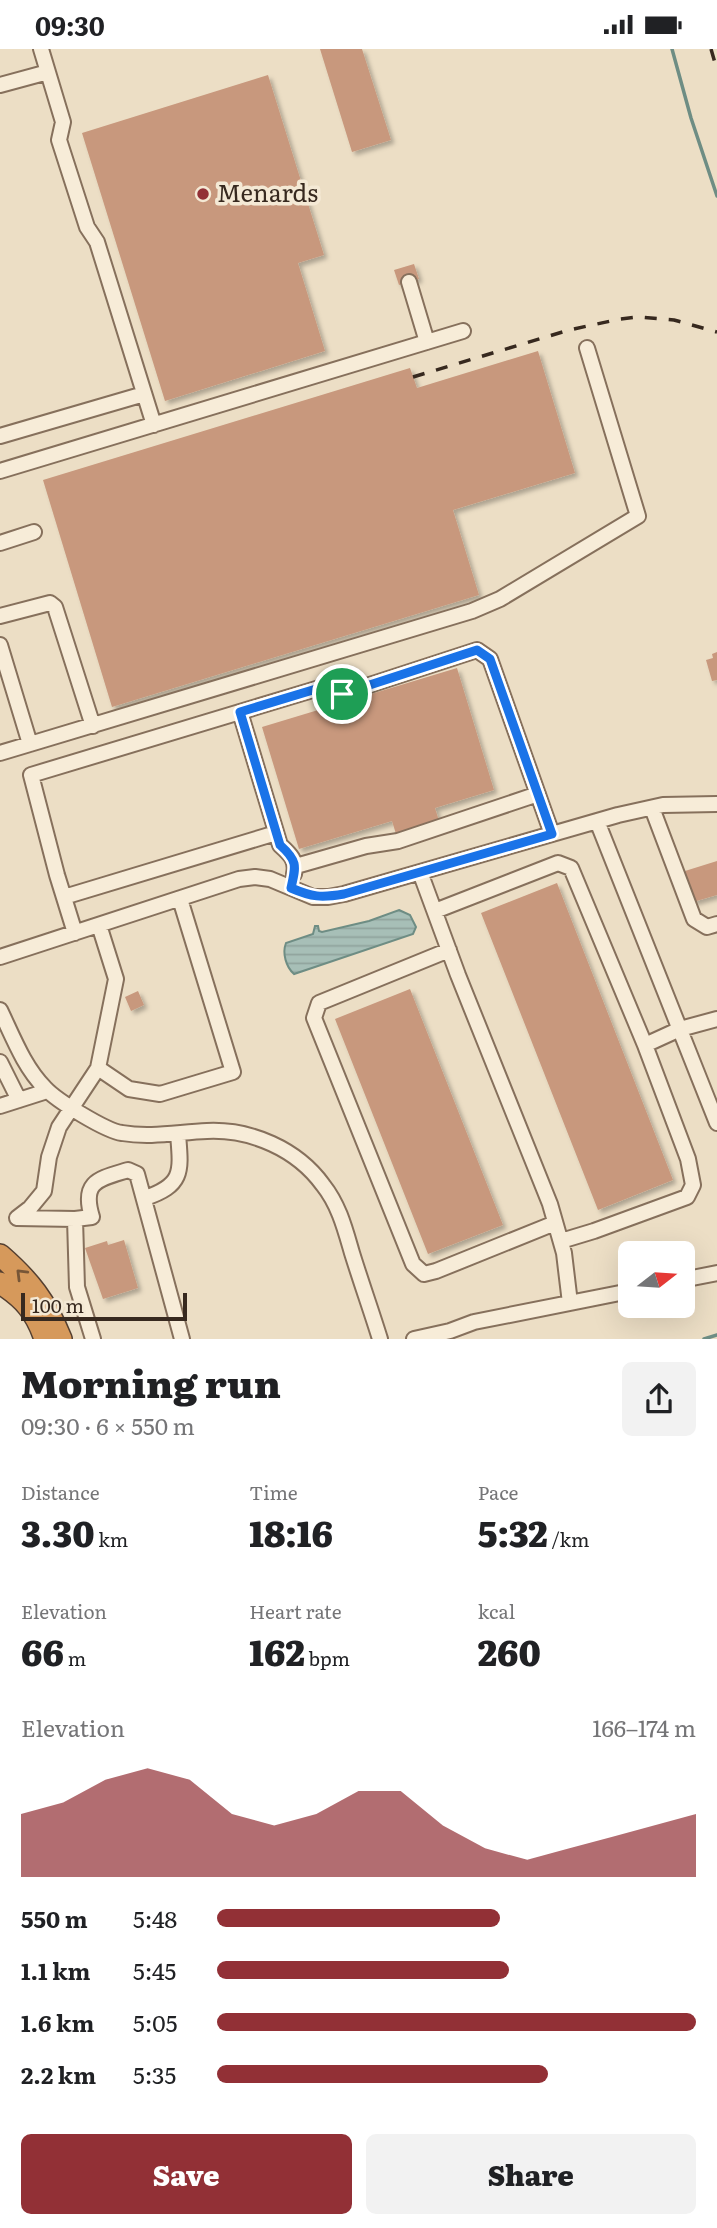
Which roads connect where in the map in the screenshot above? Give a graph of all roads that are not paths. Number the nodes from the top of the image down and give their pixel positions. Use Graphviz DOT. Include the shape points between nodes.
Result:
graph roads {
  1 [pos="41,49"];
  2 [pos="48,72"];
  3 [pos="0,85"];
  4 [pos="409,282"];
  5 [pos="463,331"];
  6 [pos="427,342"];
  7 [pos="587,348"];
  8 [pos="144,394"];
  9 [pos="154,425"];
  10 [pos="0,436"];
  11 [pos="0,471"];
  12 [pos="34,532"];
  13 [pos="0,543"];
  14 [pos="0,617"];
  15 [pos="0,645"];
  16 [pos="240,712"];
  17 [pos="93,726"];
  18 [pos="30,744"];
  19 [pos="0,753"];
  20 [pos="538,794"];
  21 [pos="717,804"];
  22 [pos="652,808"];
  23 [pos="597,821"];
  24 [pos="276,833"];
  25 [pos="552,834"];
  26 [pos="296,866"];
  27 [pos="420,872"];
  28 [pos="291,888"];
  29 [pos="64,897"];
  30 [pos="180,899"];
  31 [pos="435,911"];
  32 [pos="717,924"];
  33 [pos="99,925"];
  34 [pos="75,933"];
  35 [pos="449,950"];
  36 [pos="0,957"];
  37 [pos="0,1010"];
  38 [pos="717,1019"];
  39 [pos="680,1029"];
  40 [pos="645,1045"];
  41 [pos="0,1062"];
  42 [pos="98,1068"];
  43 [pos="47,1091"];
  44 [pos="19,1100"];
  45 [pos="0,1106"];
  46 [pos="70,1108"];
  47 [pos="717,1123"];
  48 [pos="178,1134"];
  49 [pos="145,1198"];
  50 [pos="75,1219"];
  51 [pos="555,1223"];
  52 [pos="561,1241"];
  53 [pos="0,1255"];
  54 [pos="717,1273"];
  55 [pos="695,1277"];
  56 [pos="0,1283"];
  57 [pos="618,1293"];
  58 [pos="570,1303"];
  59 [pos="34,1339"];
  60 [pos="45,1339"];
  61 [pos="61,1339"];
  62 [pos="93,1339"];
  63 [pos="182,1339"];
  64 [pos="380,1339"];
  65 [pos="414,1339"];
  1 -- 2 [label="street"];
  2 -- 3 [label="street"];
  2 -- 8 [label="street" via="63,122 59,139"];
  4 -- 6 [label="street"];
  5 -- 6 [label="street"];
  6 -- 9 [label="street"];
  7 -- 17 [label="street" via="638,516 472,611"];
  8 -- 9 [label="street"];
  8 -- 10 [label="street"];
  9 -- 11 [label="street"];
  12 -- 13 [label="street"];
  14 -- 17 [label="street" via="50,603 55,607"];
  15 -- 18 [label="street"];
  16 -- 20 [label="street" via="326,686 342,694 477,650 490,659"];
  16 -- 24 [label="street"];
  16 -- 29 [label="street" via="31,775"];
  17 -- 18 [label="street"];
  18 -- 19 [label="street"];
  20 -- 25 [label="street"];
  20 -- 26 [label="street" via="398,841"];
  21 -- 22 [label="street"];
  22 -- 23 [label="street"];
  22 -- 32 [label="street" via="694,919 707,927"];
  23 -- 25 [label="street"];
  23 -- 39 [label="street"];
  24 -- 26 [label="street"];
  24 -- 29 [label="street"];
  25 -- 27 [label="street"];
  26 -- 28 [label="street"];
  27 -- 28 [label="street" via="328,897 313,897"];
  27 -- 31 [label="street"];
  28 -- 30 [label="street" via="255,877"];
  29 -- 34 [label="street"];
  30 -- 33 [label="street"];
  30 -- 42 [label="street" via="233,1072 160,1094 129,1089"];
  31 -- 35 [label="street"];
  31 -- 40 [label="street" via="558,863 570,868"];
  33 -- 34 [label="street"];
  33 -- 42 [label="street" via="116,979"];
  34 -- 36 [label="street"];
  35 -- 51 [label="street"];
  35 -- 51 [label="street" via="319,1003 314,1018 413,1263 424,1273"];
  37 -- 43 [label="street" via="26,1064"];
  38 -- 39 [label="street"];
  39 -- 40 [label="street"];
  39 -- 47 [label="street"];
  40 -- 52 [label="street" via="688,1159 693,1185 687,1197"];
  41 -- 44 [label="street"];
  42 -- 46 [label="street"];
  43 -- 44 [label="street"];
  43 -- 46 [label="street"];
  44 -- 45 [label="street"];
  46 -- 48 [label="street" via="118,1133"];
  46 -- 50 [label="street" via="53,1142 44,1191 17,1218"];
  48 -- 49 [label="street" via="180,1164 175,1179 169,1188"];
  48 -- 64 [label="street" via="209,1131 257,1137 290,1155 323,1184 338,1210"];
  49 -- 50 [label="street" via="137,1174 128,1170 98,1179 89,1189 92,1217"];
  49 -- 63 [label="street"];
  50 -- 62 [label="street" via="77,1287"];
  51 -- 52 [label="street"];
  52 -- 58 [label="street"];
  61 -- 53 [label="highway, one-way" via="38,1293"];
  54 -- 55 [label="street"];
  56 -- 59 [label="highway" via="25,1313"];
  56 -- 60 [label="highway" via="29,1305"];
  57 -- 58 [label="street"];
  58 -- 65 [label="street"];
}
